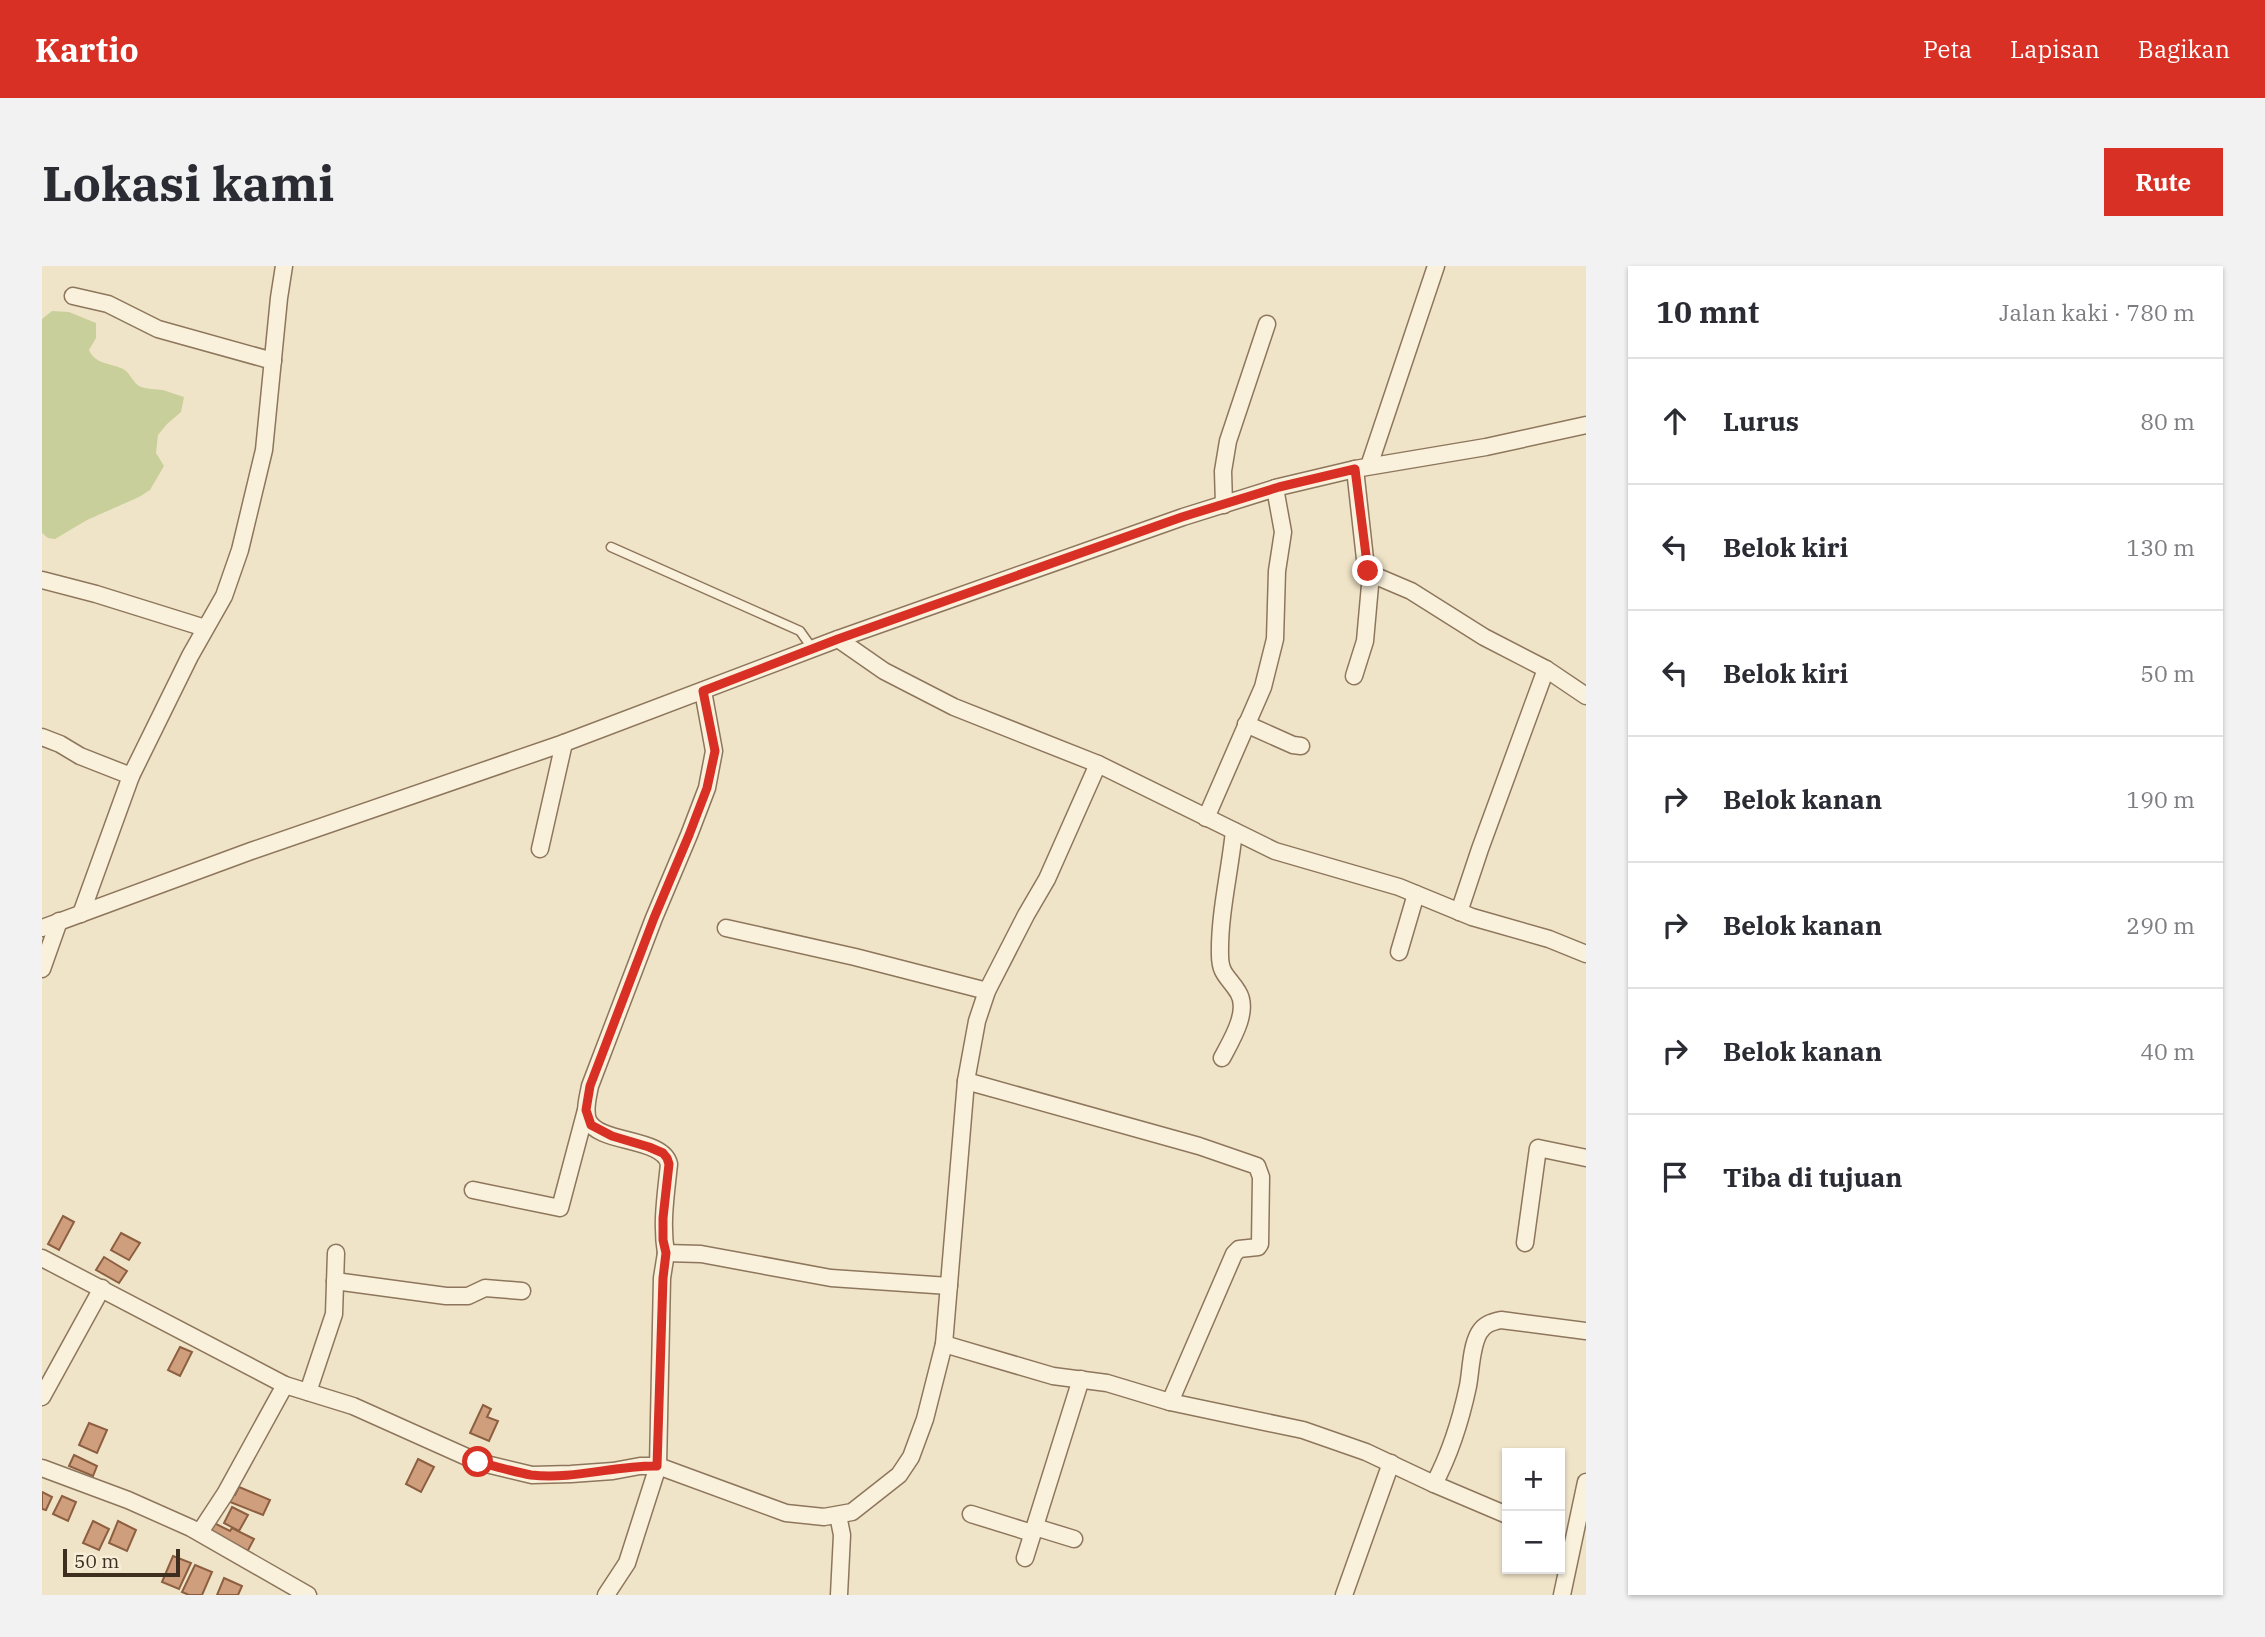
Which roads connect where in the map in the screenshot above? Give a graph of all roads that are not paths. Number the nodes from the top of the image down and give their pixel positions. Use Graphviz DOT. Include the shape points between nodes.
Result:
graph roads {
  1 [pos="285,266"];
  2 [pos="1436,266"];
  3 [pos="73,296"];
  4 [pos="1267,324"];
  5 [pos="273,361"];
  6 [pos="1586,425"];
  7 [pos="1362,468"];
  8 [pos="1275,488"];
  9 [pos="1224,505"];
  10 [pos="611,547"];
  11 [pos="1371,574"];
  12 [pos="42,580"];
  13 [pos="205,628"];
  14 [pos="838,639"];
  15 [pos="813,649"];
  16 [pos="1546,669"];
  17 [pos="1354,676"];
  18 [pos="703,691"];
  19 [pos="1586,696"];
  20 [pos="1246,724"];
  21 [pos="42,737"];
  22 [pos="564,743"];
  23 [pos="1301,746"];
  24 [pos="1098,764"];
  25 [pos="131,776"];
  26 [pos="1206,818"];
  27 [pos="1234,831"];
  28 [pos="540,849"];
  29 [pos="1416,894"];
  30 [pos="1459,912"];
  31 [pos="81,914"];
  32 [pos="59,921"];
  33 [pos="42,928"];
  34 [pos="726,928"];
  35 [pos="1399,952"];
  36 [pos="1586,954"];
  37 [pos="42,969"];
  38 [pos="987,991"];
  39 [pos="1222,1058"];
  40 [pos="966,1081"];
  41 [pos="586,1110"];
  42 [pos="1586,1158"];
  43 [pos="473,1190"];
  44 [pos="1525,1243"];
  45 [pos="337,1252"];
  46 [pos="666,1253"];
  47 [pos="42,1258"];
  48 [pos="335,1281"];
  49 [pos="949,1286"];
  50 [pos="102,1288"];
  51 [pos="522,1291"];
  52 [pos="1586,1331"];
  53 [pos="944,1344"];
  54 [pos="1081,1380"];
  55 [pos="285,1385"];
  56 [pos="308,1392"];
  57 [pos="42,1397"];
  58 [pos="1170,1402"];
  59 [pos="1391,1463"];
  60 [pos="657,1466"];
  61 [pos="42,1468"];
  62 [pos="1586,1482"];
  63 [pos="1434,1483"];
  64 [pos="1502,1513"];
  65 [pos="971,1514"];
  66 [pos="838,1515"];
  67 [pos="1034,1530"];
  68 [pos="200,1532"];
  69 [pos="1074,1539"];
  70 [pos="1566,1540"];
  71 [pos="1025,1558"];
  72 [pos="612,1593"];
  73 [pos="308,1595"];
  74 [pos="839,1595"];
  75 [pos="1343,1595"];
  76 [pos="1562,1595"];
  1 -- 5 [label="street"];
  2 -- 7 [label="street"];
  3 -- 5 [label="street" via="108,304 158,329"];
  4 -- 9 [label="street" via="1228,441"];
  5 -- 13 [label="street" via="254,497 224,596"];
  6 -- 7 [label="street"];
  7 -- 8 [label="street"];
  7 -- 11 [label="street"];
  8 -- 9 [label="street"];
  8 -- 20 [label="street" via="1283,531 1275,639 1263,687"];
  9 -- 14 [label="street"];
  10 -- 15 [label="lane" via="800,631"];
  11 -- 16 [label="street" via="1411,591"];
  11 -- 17 [label="street" via="1365,640"];
  12 -- 13 [label="street"];
  13 -- 25 [label="street"];
  14 -- 15 [label="street"];
  14 -- 24 [label="street" via="884,671 954,707"];
  15 -- 18 [label="street"];
  16 -- 19 [label="street"];
  16 -- 30 [label="street"];
  18 -- 22 [label="street"];
  18 -- 41 [label="street" via="715,751 707,788 590,1086"];
  20 -- 23 [label="street"];
  20 -- 26 [label="street"];
  21 -- 25 [label="street"];
  22 -- 28 [label="street"];
  22 -- 31 [label="street"];
  24 -- 26 [label="street"];
  24 -- 38 [label="street" via="1047,879"];
  25 -- 31 [label="street"];
  26 -- 27 [label="street"];
  27 -- 29 [label="street" via="1275,851"];
  27 -- 39 [label="street" via="1220,958 1224,976 1240,994 1242,1004"];
  29 -- 30 [label="street"];
  29 -- 35 [label="street"];
  30 -- 36 [label="street"];
  31 -- 32 [label="street"];
  32 -- 33 [label="street"];
  32 -- 37 [label="street"];
  34 -- 38 [label="street"];
  38 -- 40 [label="street"];
  40 -- 49 [label="street"];
  40 -- 58 [label="street" via="1257,1166 1261,1177 1260,1244 1234,1254"];
  41 -- 43 [label="street" via="560,1208"];
  41 -- 46 [label="street" via="591,1125 667,1158"];
  42 -- 44 [label="street" via="1538,1148"];
  45 -- 48 [label="street"];
  46 -- 49 [label="street" via="701,1254 831,1278"];
  46 -- 60 [label="street"];
  47 -- 50 [label="street"];
  48 -- 51 [label="street" via="446,1296 468,1296 485,1288"];
  48 -- 56 [label="street" via="334,1314"];
  49 -- 53 [label="street"];
  50 -- 55 [label="street"];
  50 -- 57 [label="street"];
  52 -- 63 [label="street" via="1501,1320 1484,1326 1478,1334 1445,1462"];
  53 -- 54 [label="street"];
  53 -- 66 [label="street" via="911,1457 899,1475 872,1497 852,1512"];
  54 -- 58 [label="street"];
  54 -- 67 [label="street"];
  55 -- 56 [label="street"];
  55 -- 68 [label="street"];
  56 -- 60 [label="street" via="353,1406 478,1462 532,1475"];
  58 -- 59 [label="street" via="1303,1430"];
  59 -- 63 [label="street"];
  59 -- 75 [label="street"];
  60 -- 66 [label="street" via="786,1513"];
  60 -- 72 [label="street" via="627,1563"];
  61 -- 68 [label="street"];
  62 -- 70 [label="street"];
  63 -- 64 [label="street"];
  65 -- 67 [label="street"];
  66 -- 74 [label="street" via="842,1535"];
  67 -- 69 [label="street"];
  67 -- 71 [label="street"];
  68 -- 73 [label="street"];
  70 -- 76 [label="street"];
}
